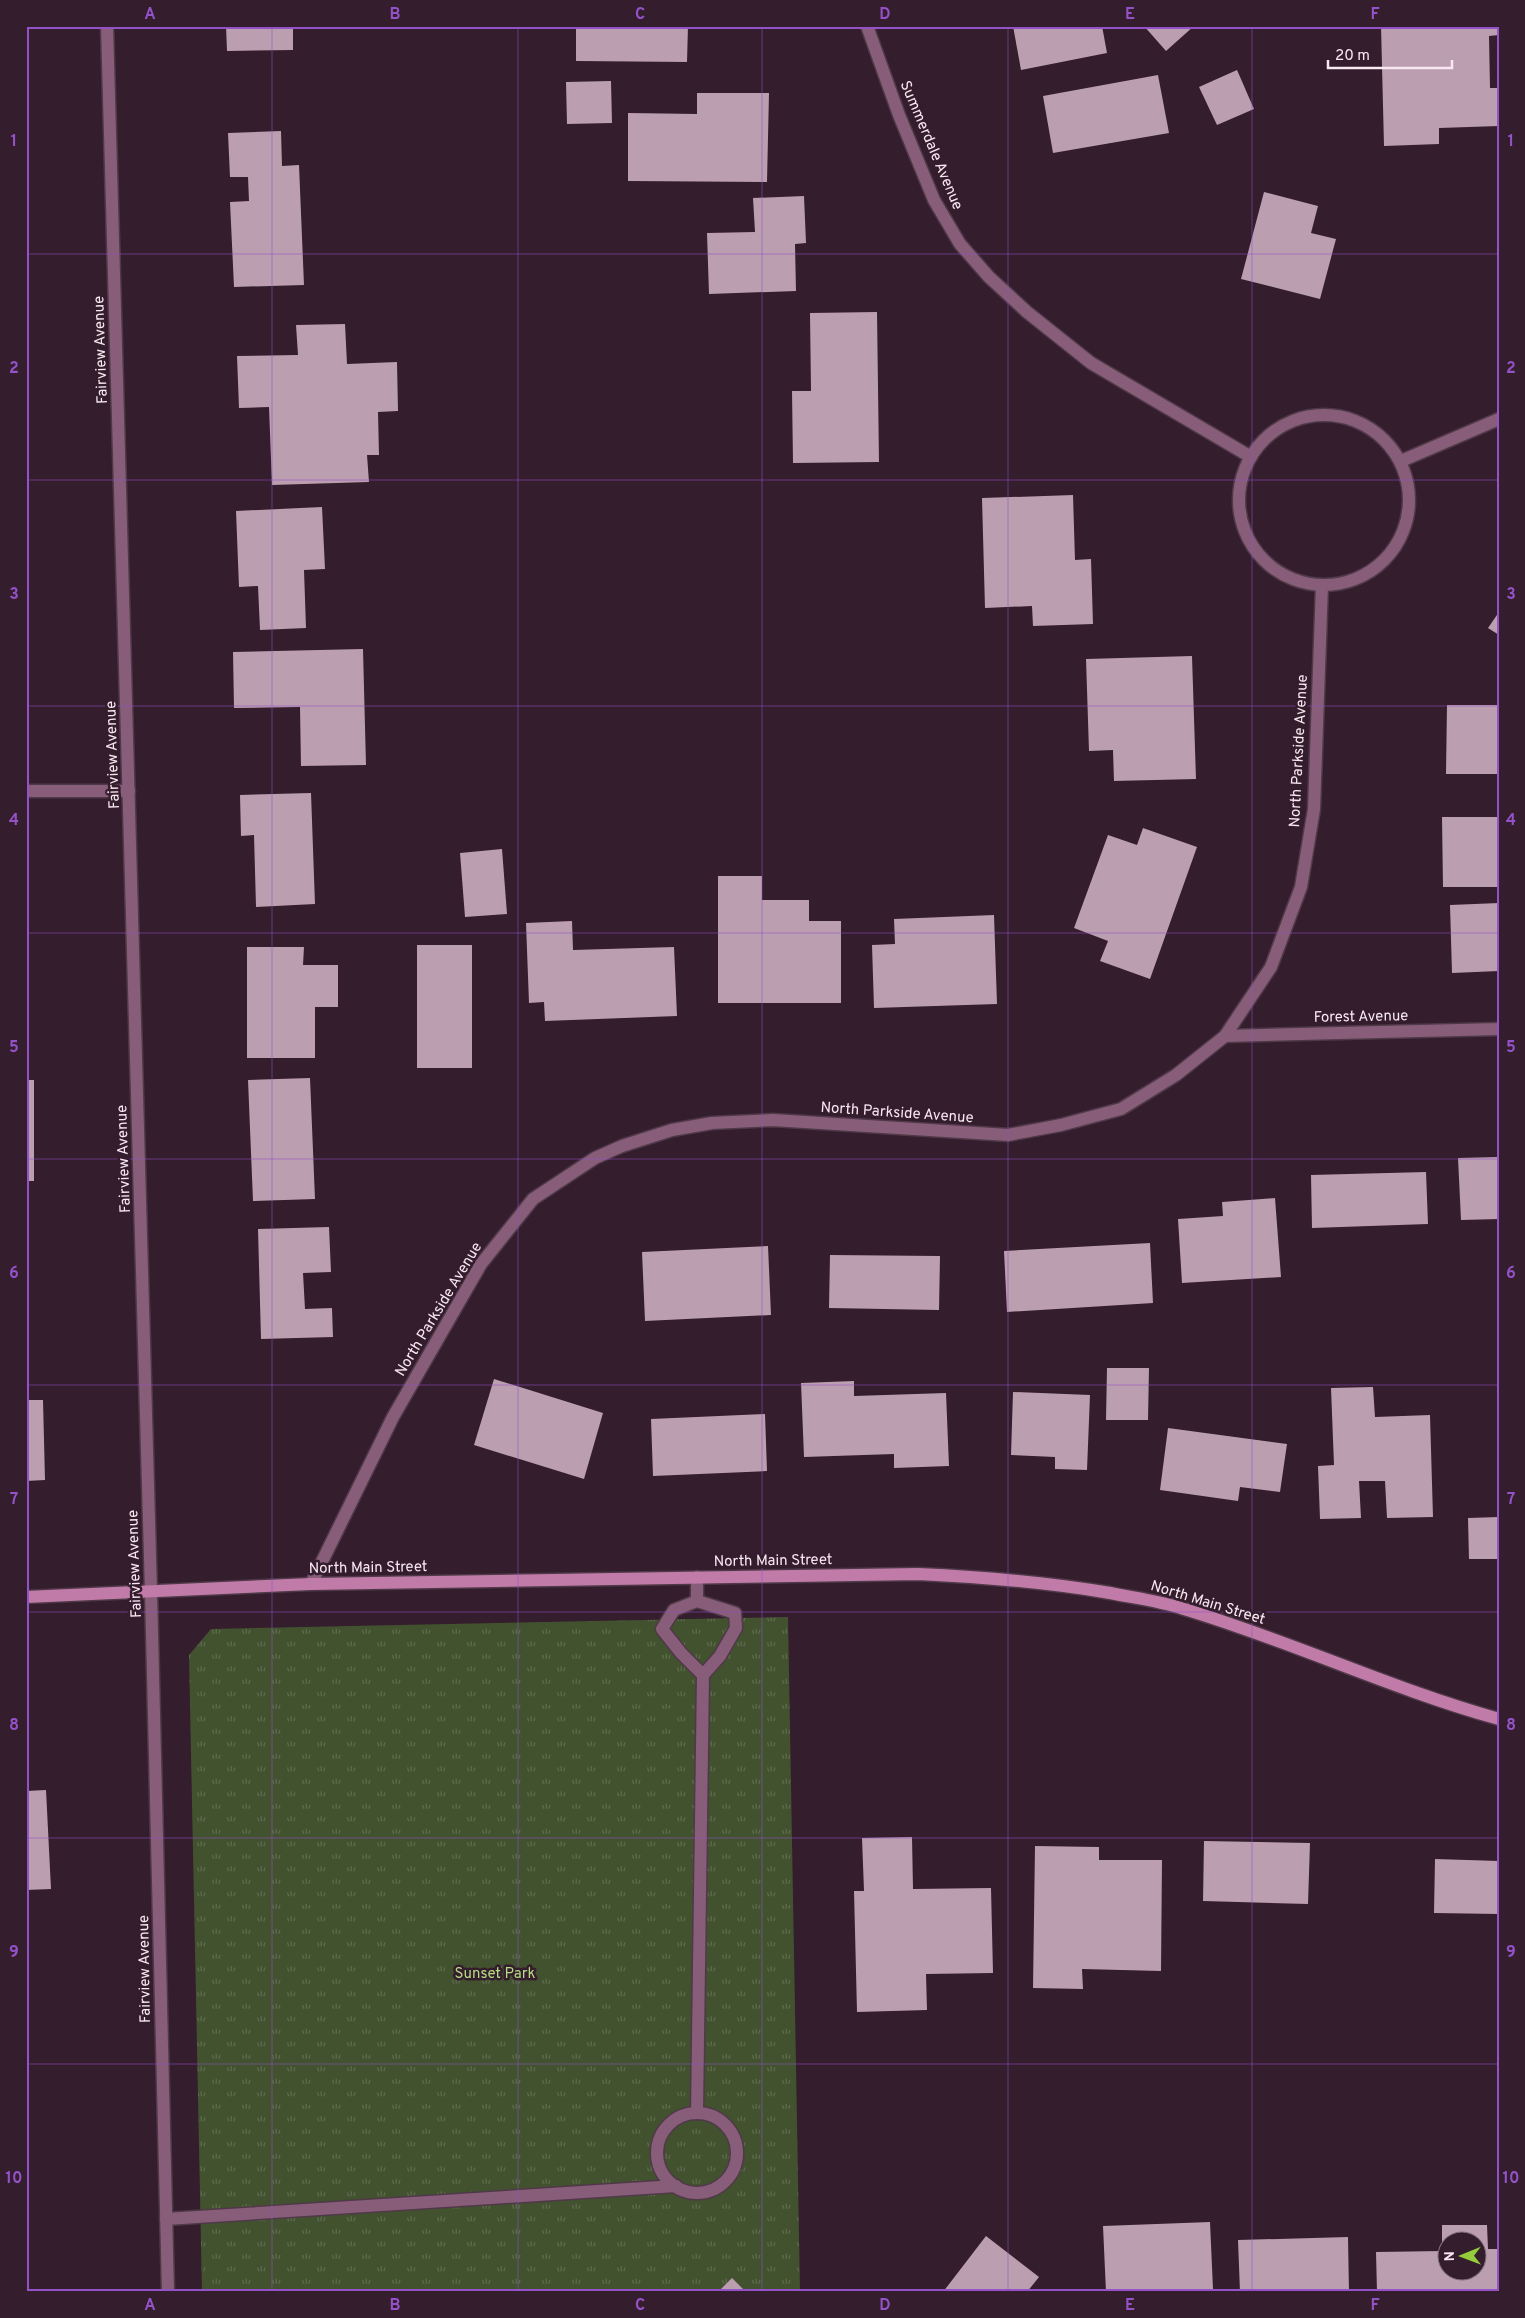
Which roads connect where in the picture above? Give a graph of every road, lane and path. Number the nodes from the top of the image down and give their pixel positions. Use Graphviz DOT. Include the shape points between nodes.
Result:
graph roads {
  1 [pos="107,26"];
  2 [pos="867,26"];
  3 [pos="1499,418"];
  4 [pos="1251,457"];
  5 [pos="1401,461"];
  6 [pos="1322,585"];
  7 [pos="26,791"];
  8 [pos="129,792"];
  9 [pos="1499,1029"];
  10 [pos="1225,1036"];
  11 [pos="697,1578"];
  12 [pos="311,1584"];
  13 [pos="151,1592"];
  14 [pos="26,1597"];
  15 [pos="697,1601"];
  16 [pos="703,1675"];
  17 [pos="1499,1719"];
  18 [pos="697,2113"];
  19 [pos="676,2186"];
  20 [pos="166,2218"];
  21 [pos="168,2292"];
  1 -- 8 [label="street, Fairview Avenue"];
  2 -- 4 [label="street, Summerdale Avenue" via="934,200 960,244 1027,312 1091,362"];
  3 -- 5 [label="street"];
  4 -- 5 [label="street" via="1259,444 1285,423 1317,414 1350,418 1380,434"];
  4 -- 6 [label="street" via="1242,474 1238,507 1247,539 1268,566 1298,582"];
  5 -- 6 [label="street" via="1410,493 1406,527 1389,556 1364,578"];
  6 -- 10 [label="street, North Parkside Avenue" via="1314,809 1301,887 1271,967"];
  7 -- 8 [label="street"];
  8 -- 13 [label="street, Fairview Avenue"];
  9 -- 10 [label="street, Forest Avenue"];
  10 -- 12 [label="street, North Parkside Avenue" via="1176,1075 1121,1108 1026,1132 1008,1135 774,1120 712,1123 672,1130 595,1158 533,1198 481,1264 392,1417"];
  11 -- 12 [label="street, North Main Street"];
  11 -- 15 [label="street"];
  11 -- 17 [label="street, North Main Street" via="918,1574 1069,1586 1154,1601 1193,1612"];
  12 -- 13 [label="street, North Main Street"];
  13 -- 14 [label="street, North Main Street"];
  13 -- 20 [label="street, Fairview Avenue"];
  15 -- 16 [label="street" via="674,1610 662,1629"];
  15 -- 16 [label="street" via="735,1613 736,1628 720,1656"];
  16 -- 18 [label="street"];
  18 -- 19 [label="street" via="673,2121 658,2142 660,2167"];
  18 -- 19 [label="street" via="710,2115 730,2132 736,2144 733,2170 725,2182 701,2193 688,2192"];
  19 -- 20 [label="street"];
  20 -- 21 [label="street, Fairview Avenue"];
}
